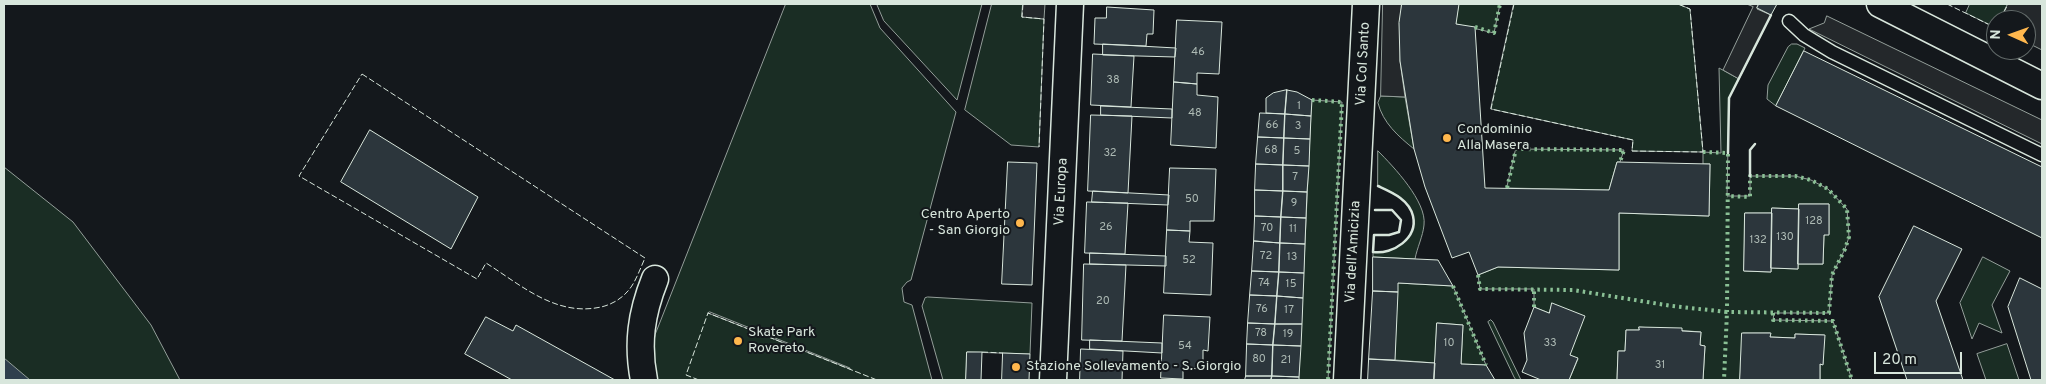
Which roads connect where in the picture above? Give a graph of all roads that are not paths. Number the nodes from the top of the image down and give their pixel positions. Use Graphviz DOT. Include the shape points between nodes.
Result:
graph roads {
  1 [pos="1070,4"];
  2 [pos="1366,4"];
  3 [pos="1880,4"];
  4 [pos="1789,20"];
  5 [pos="2042,86"];
  6 [pos="1361,124"];
  7 [pos="2042,155"];
  8 [pos="655,280"];
  9 [pos="644,380"];
  10 [pos="1053,380"];
  11 [pos="1347,380"];
  1 -- 10 [label="street, Via Europa"];
  2 -- 6 [label="street, Via Col Santo"];
  3 -- 5 [label="street"];
  4 -- 7 [label="lane" via="1804,35 1832,52"];
  6 -- 11 [label="street, Via dell'Amicizia"];
  8 -- 9 [label="street" via="640,337"];
}
